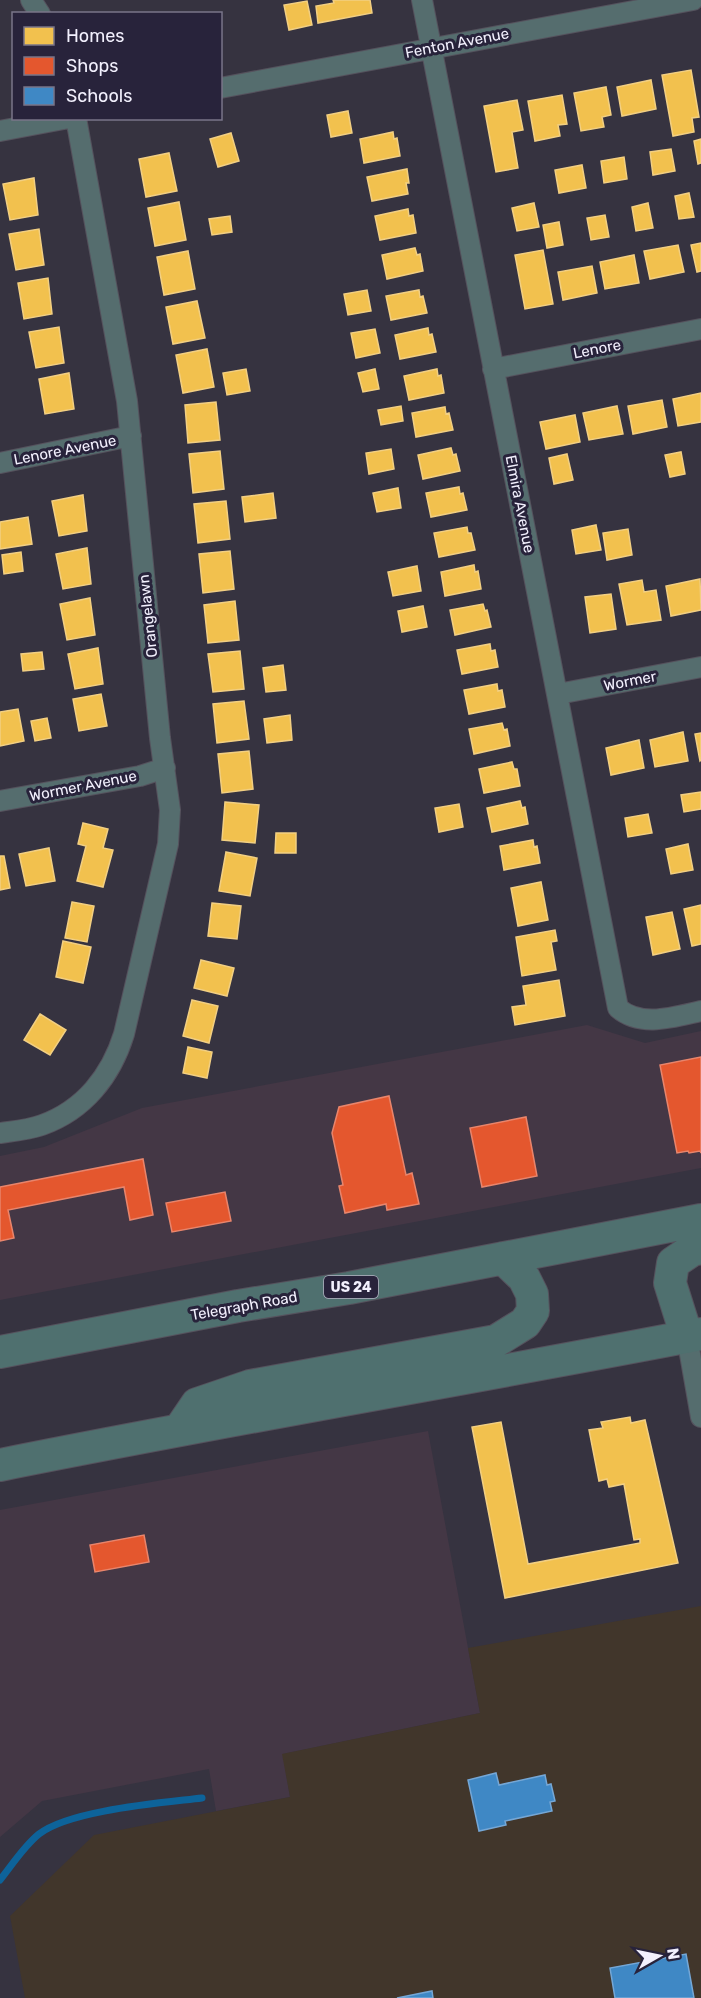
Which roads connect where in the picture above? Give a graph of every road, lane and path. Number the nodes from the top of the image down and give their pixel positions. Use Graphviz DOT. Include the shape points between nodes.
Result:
graph roads {
  1 [pos="422,0"];
  2 [pos="693,0"];
  3 [pos="431,47"];
  4 [pos="222,88"];
  5 [pos="58,120"];
  6 [pos="75,120"];
  7 [pos="0,131"];
  8 [pos="701,329"];
  9 [pos="493,369"];
  10 [pos="131,436"];
  11 [pos="0,463"];
  12 [pos="701,667"];
  13 [pos="558,694"];
  14 [pos="165,768"];
  15 [pos="0,801"];
  16 [pos="701,1011"];
  17 [pos="0,1133"];
  18 [pos="701,1220"];
  19 [pos="701,1248"];
  20 [pos="503,1258"];
  21 [pos="694,1336"];
  22 [pos="59,1340"];
  23 [pos="0,1352"];
  24 [pos="0,1373"];
  25 [pos="701,1418"];
  26 [pos="180,1429"];
  27 [pos="0,1465"];
  1 -- 3 [label="street, Elmira Avenue"];
  2 -- 3 [label="street, Fenton Avenue"];
  3 -- 4 [label="street, Fenton Avenue"];
  3 -- 9 [label="street, Elmira Avenue"];
  5 -- 7 [label="street"];
  6 -- 10 [label="street, Orangelawn"];
  8 -- 9 [label="street, Lenore"];
  9 -- 13 [label="street, Elmira Avenue"];
  10 -- 11 [label="street, Lenore Avenue"];
  10 -- 14 [label="street, Orangelawn"];
  12 -- 13 [label="street, Wormer"];
  13 -- 16 [label="street, Elmira Avenue" via="618,1008 627,1015 660,1020"];
  14 -- 15 [label="street, Wormer Avenue"];
  14 -- 17 [label="street, Orangelawn" via="170,810 168,844 124,1034 109,1070 100,1084 71,1110 41,1126"];
  18 -- 20 [label="main road, Telegraph Road / US 24"];
  19 -- 21 [label="main road" via="673,1263 670,1283"];
  20 -- 22 [label="main road, Telegraph Road / US 24"];
  20 -- 26 [label="main road" via="524,1278 532,1294 533,1311 525,1323 496,1341 250,1386 197,1404"];
  21 -- 25 [label="street"];
  21 -- 26 [label="main road"];
  22 -- 23 [label="main road, Telegraph Road / US 24"];
  22 -- 24 [label="main road" via="27,1367"];
  26 -- 27 [label="main road"];
}
